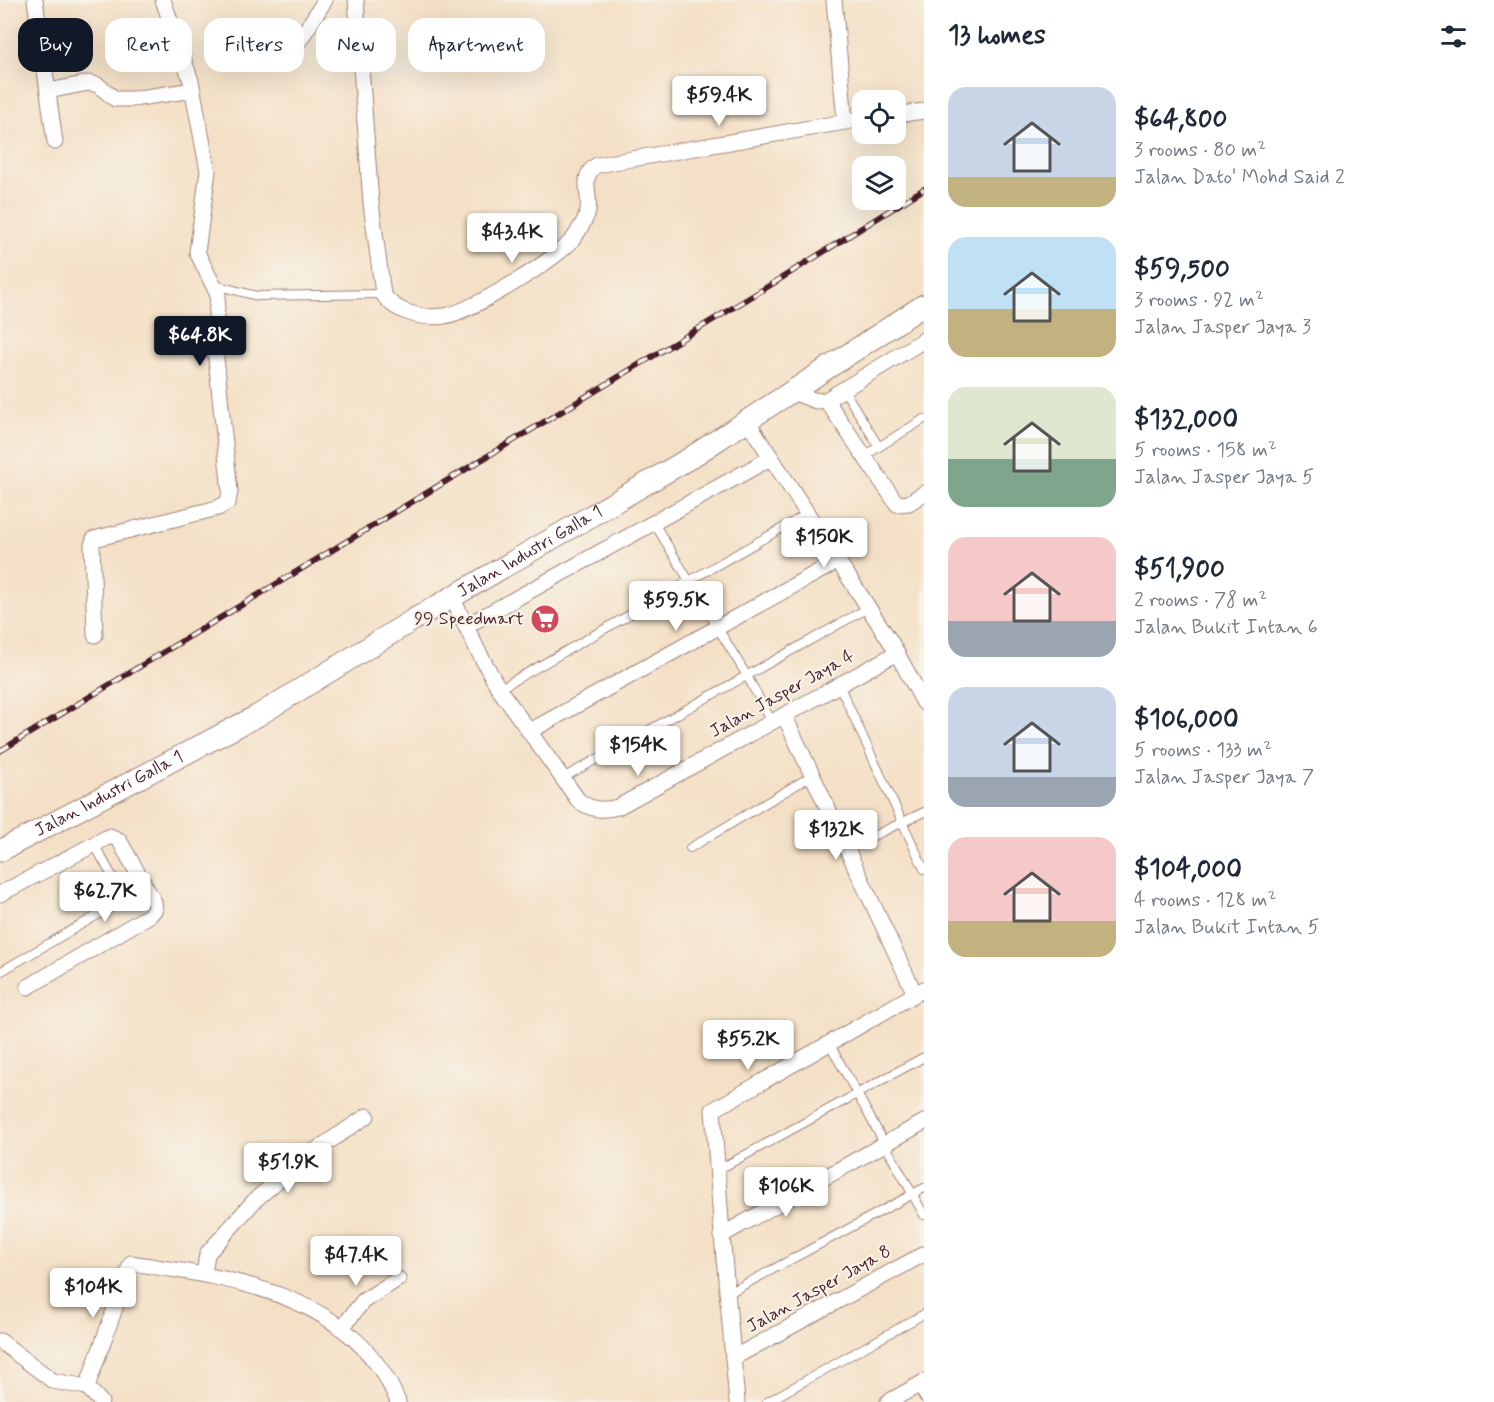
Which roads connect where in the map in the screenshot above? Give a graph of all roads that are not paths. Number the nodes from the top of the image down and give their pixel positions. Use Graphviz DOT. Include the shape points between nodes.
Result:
graph roads {
  1 [pos="35,0"];
  2 [pos="164,0"];
  3 [pos="326,0"];
  4 [pos="356,0"];
  5 [pos="834,0"];
  6 [pos="304,34"];
  7 [pos="193,90"];
  8 [pos="48,91"];
  9 [pos="924,111"];
  10 [pos="906,114"];
  11 [pos="852,120"];
  12 [pos="845,121"];
  13 [pos="55,142"];
  14 [pos="215,285"];
  15 [pos="383,294"];
  16 [pos="924,305"];
  17 [pos="924,340"];
  18 [pos="844,390"];
  19 [pos="793,392"];
  20 [pos="826,400"];
  21 [pos="924,419"];
  22 [pos="748,422"];
  23 [pos="879,447"];
  24 [pos="864,456"];
  25 [pos="771,458"];
  26 [pos="924,493"];
  27 [pos="807,514"];
  28 [pos="654,523"];
  29 [pos="838,561"];
  30 [pos="689,581"];
  31 [pos="452,597"];
  32 [pos="868,608"];
  33 [pos="466,626"];
  34 [pos="717,628"];
  35 [pos="95,635"];
  36 [pos="897,653"];
  37 [pos="747,676"];
  38 [pos="839,685"];
  39 [pos="499,689"];
  40 [pos="924,704"];
  41 [pos="778,719"];
  42 [pos="530,731"];
  43 [pos="813,775"];
  44 [pos="563,778"];
  45 [pos="924,812"];
  46 [pos="903,822"];
  47 [pos="93,844"];
  48 [pos="690,848"];
  49 [pos="848,848"];
  50 [pos="0,851"];
  51 [pos="924,869"];
  52 [pos="0,894"];
  53 [pos="0,972"];
  54 [pos="28,987"];
  55 [pos="920,991"];
  56 [pos="829,1043"];
  57 [pos="924,1057"];
  58 [pos="857,1094"];
  59 [pos="368,1116"];
  60 [pos="924,1122"];
  61 [pos="884,1144"];
  62 [pos="718,1170"];
  63 [pos="924,1188"];
  64 [pos="912,1195"];
  65 [pos="924,1215"];
  66 [pos="722,1235"];
  67 [pos="923,1258"];
  68 [pos="204,1274"];
  69 [pos="398,1279"];
  70 [pos="727,1294"];
  71 [pos="924,1314"];
  72 [pos="342,1328"];
  73 [pos="0,1341"];
  74 [pos="733,1358"];
  75 [pos="87,1386"];
  76 [pos="922,1389"];
  77 [pos="101,1402"];
  78 [pos="398,1402"];
  79 [pos="737,1402"];
  80 [pos="767,1402"];
  81 [pos="888,1402"];
  1 -- 8 [label="street"];
  2 -- 7 [label="street"];
  3 -- 6 [label="street"];
  4 -- 15 [label="street" via="371,203"];
  5 -- 12 [label="street"];
  7 -- 8 [label="street" via="132,99 115,99 98,85 89,83"];
  7 -- 14 [label="street" via="208,171 197,252"];
  8 -- 13 [label="street"];
  9 -- 10 [label="street"];
  11 -- 12 [label="street"];
  12 -- 15 [label="street" via="597,165 589,170 588,212 574,238 528,274 486,299 445,316 411,315 387,301"];
  14 -- 15 [label="lane" via="256,296"];
  14 -- 35 [label="street" via="218,296 214,339 228,501 218,508 94,539"];
  16 -- 19 [label="main road, Jalan Industri Galla 1"];
  17 -- 18 [label="street"];
  18 -- 20 [label="street"];
  18 -- 23 [label="lane"];
  19 -- 20 [label="street"];
  19 -- 22 [label="main road, Jalan Industri Galla 1"];
  20 -- 24 [label="street"];
  21 -- 23 [label="lane"];
  22 -- 25 [label="street"];
  22 -- 31 [label="main road, Jalan Industri Galla 1"];
  23 -- 24 [label="lane"];
  24 -- 26 [label="street" via="897,504"];
  25 -- 27 [label="street"];
  25 -- 28 [label="street"];
  27 -- 29 [label="street"];
  27 -- 30 [label="lane"];
  28 -- 30 [label="lane"];
  28 -- 33 [label="street"];
  29 -- 32 [label="street"];
  29 -- 34 [label="street"];
  30 -- 34 [label="lane"];
  30 -- 39 [label="lane"];
  31 -- 33 [label="street, Jalan Jasper Jaya 4"];
  31 -- 50 [label="main road, Jalan Industri Galla 1" via="257,716"];
  32 -- 36 [label="street"];
  32 -- 37 [label="lane"];
  33 -- 39 [label="street, Jalan Jasper Jaya 4"];
  34 -- 37 [label="lane"];
  34 -- 42 [label="street"];
  36 -- 38 [label="street, Jalan Jasper Jaya 4"];
  36 -- 40 [label="street"];
  37 -- 41 [label="lane"];
  37 -- 44 [label="lane"];
  38 -- 41 [label="street, Jalan Jasper Jaya 4"];
  38 -- 46 [label="lane"];
  39 -- 42 [label="street, Jalan Jasper Jaya 4"];
  41 -- 43 [label="street"];
  41 -- 44 [label="street, Jalan Jasper Jaya 4" via="611,808 585,805"];
  42 -- 44 [label="street, Jalan Jasper Jaya 4"];
  43 -- 48 [label="lane"];
  43 -- 49 [label="street"];
  45 -- 46 [label="lane"];
  46 -- 49 [label="lane"];
  46 -- 51 [label="lane"];
  47 -- 52 [label="street"];
  47 -- 53 [label="lane" via="125,899"];
  47 -- 54 [label="street" via="114,837 154,902 153,912"];
  49 -- 55 [label="street"];
  55 -- 56 [label="street"];
  56 -- 58 [label="lane"];
  56 -- 62 [label="street" via="712,1110"];
  57 -- 58 [label="lane"];
  58 -- 61 [label="lane"];
  58 -- 62 [label="lane"];
  59 -- 68 [label="street" via="307,1156 256,1198 207,1254"];
  60 -- 61 [label="street"];
  61 -- 64 [label="lane"];
  61 -- 66 [label="street"];
  62 -- 66 [label="street"];
  63 -- 64 [label="lane"];
  64 -- 65 [label="lane"];
  64 -- 70 [label="lane"];
  66 -- 70 [label="street"];
  67 -- 74 [label="street, Jalan Jasper Jaya 8"];
  68 -- 72 [label="street" via="265,1289 309,1306"];
  68 -- 75 [label="street" via="131,1263"];
  69 -- 72 [label="street" via="363,1301"];
  70 -- 74 [label="street"];
  71 -- 80 [label="lane"];
  72 -- 78 [label="street" via="373,1359"];
  73 -- 75 [label="street" via="52,1381"];
  74 -- 79 [label="street"];
  75 -- 77 [label="street"];
  76 -- 81 [label="street"];
}
